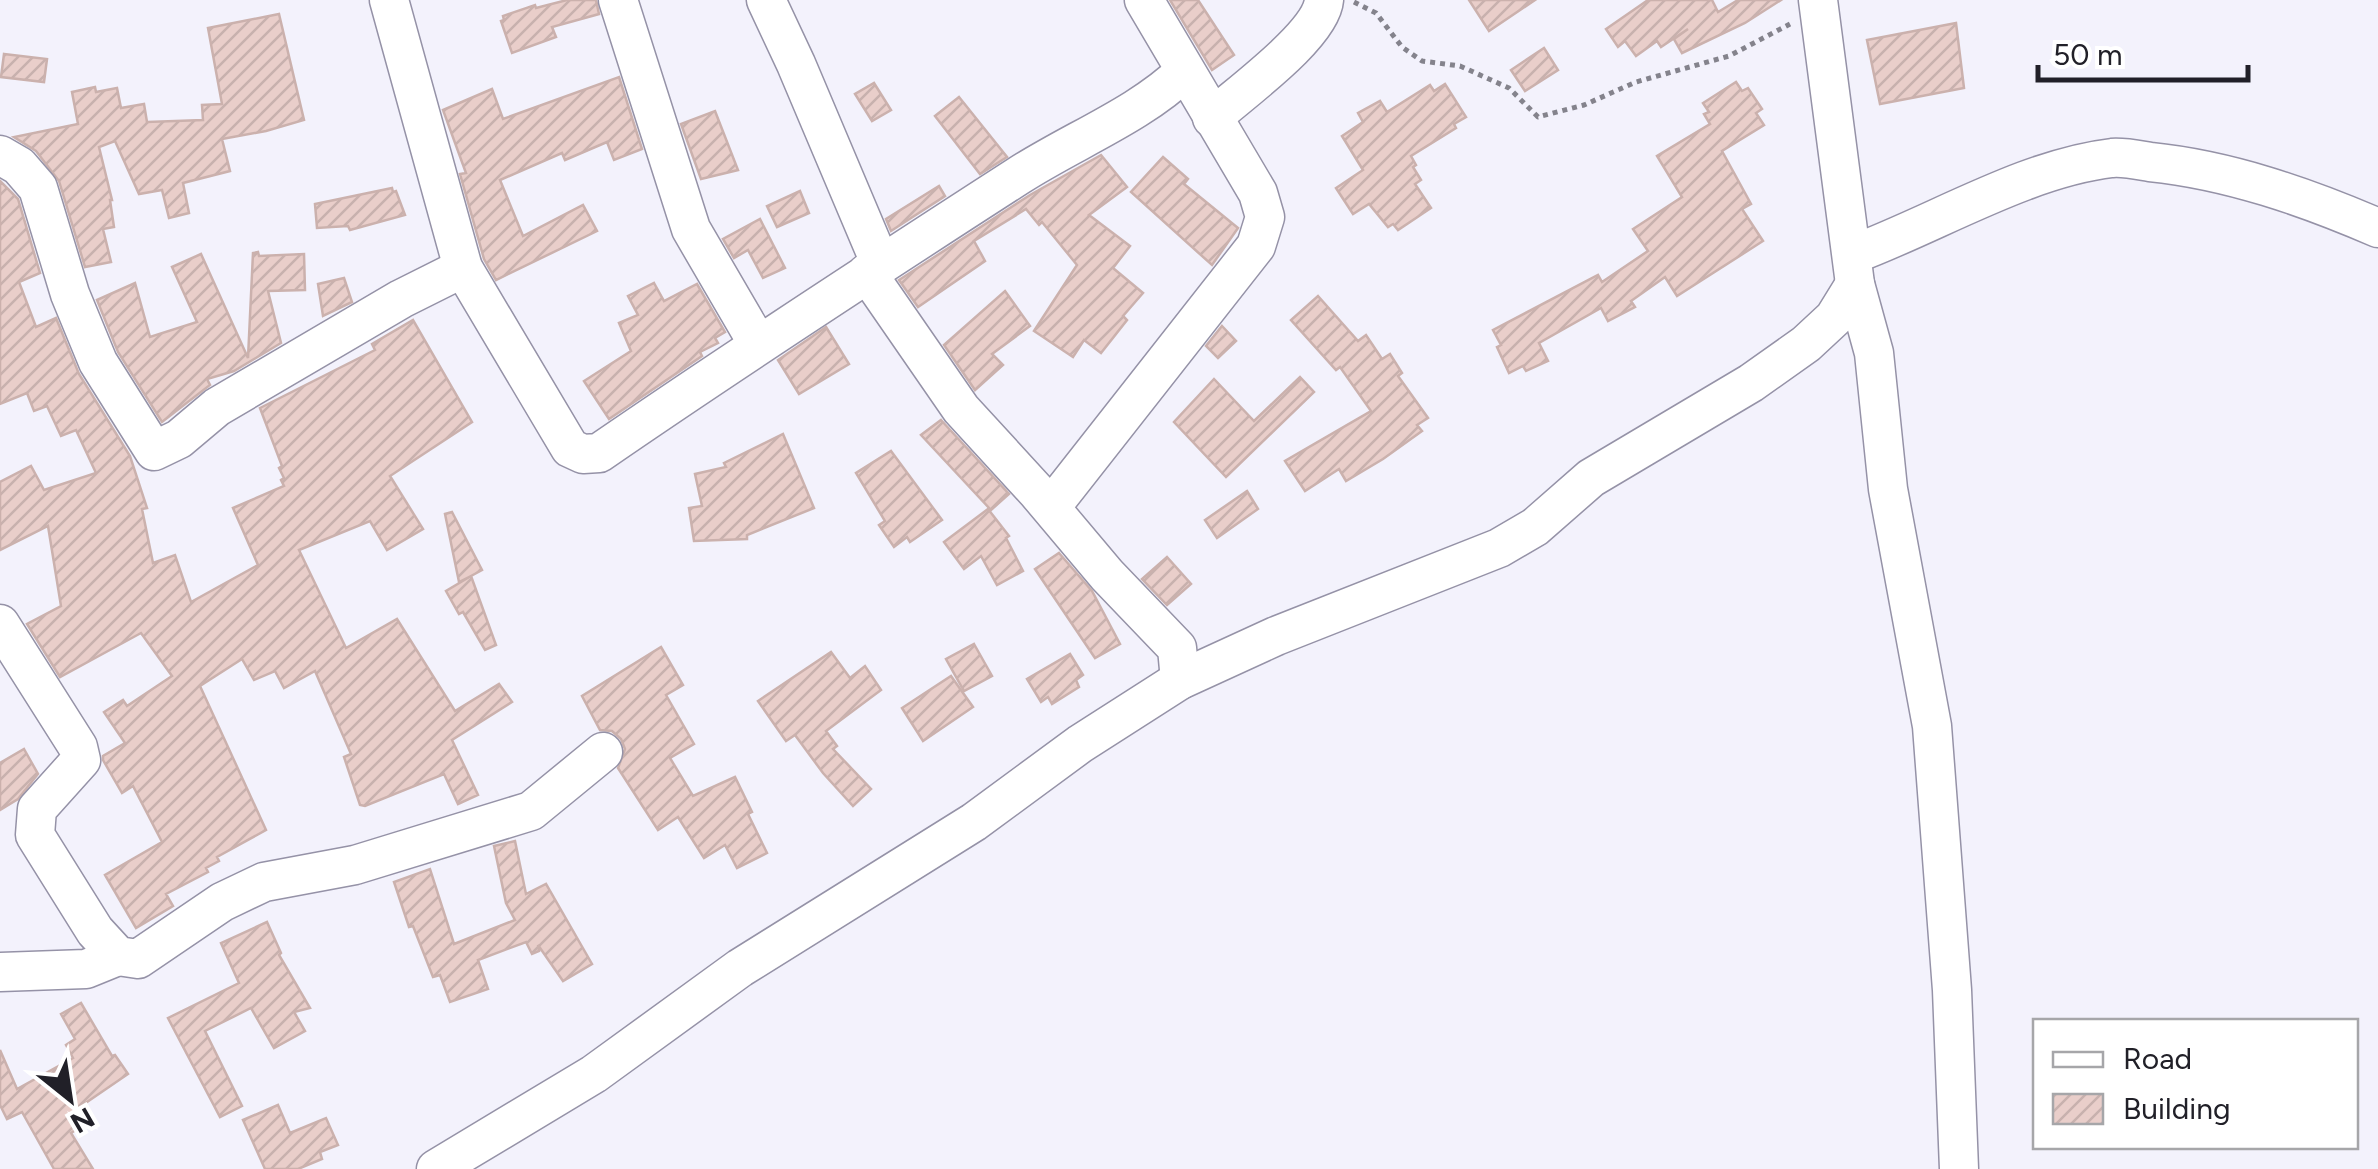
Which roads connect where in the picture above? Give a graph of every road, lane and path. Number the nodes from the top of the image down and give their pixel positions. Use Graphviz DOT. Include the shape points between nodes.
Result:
graph roads {
  1 [pos="389,0"];
  2 [pos="618,0"];
  3 [pos="766,0"];
  4 [pos="1144,0"];
  5 [pos="1818,4"];
  6 [pos="1324,6"];
  7 [pos="1185,71"];
  8 [pos="1212,118"];
  9 [pos="0,154"];
  10 [pos="2378,228"];
  11 [pos="463,268"];
  12 [pos="874,269"];
  13 [pos="1854,269"];
  14 [pos="758,344"];
  15 [pos="1050,507"];
  16 [pos="0,624"];
  17 [pos="1180,680"];
  18 [pos="602,752"];
  19 [pos="118,956"];
  20 [pos="0,972"];
  21 [pos="436,1169"];
  22 [pos="1959,1169"];
  1 -- 11 [label="street"];
  2 -- 14 [label="street" via="692,229"];
  3 -- 12 [label="street"];
  4 -- 7 [label="street"];
  5 -- 6 [label="path" via="1729,56 1538,116 1510,88 1460,66 1422,61 1376,13 1352,0"];
  5 -- 13 [label="street"];
  6 -- 8 [label="street" via="1292,50"];
  7 -- 8 [label="street"];
  7 -- 12 [label="street" via="1163,92"];
  8 -- 15 [label="street" via="1258,194 1265,217 1256,246"];
  9 -- 11 [label="street" via="38,188 98,362 154,451 251,387"];
  10 -- 13 [label="street" via="2193,166 2114,158 2036,176 1902,236"];
  11 -- 14 [label="street" via="570,448 583,454 599,453"];
  12 -- 14 [label="street"];
  12 -- 15 [label="street" via="961,409"];
  13 -- 17 [label="street" via="1834,318 1806,344 1592,478 1536,527"];
  13 -- 22 [label="street" via="1874,352 1888,489 1932,726"];
  15 -- 17 [label="street" via="1177,648"];
  16 -- 19 [label="street" via="81,760 38,810 35,835"];
  17 -- 21 [label="street" via="974,822 740,968 594,1074"];
  18 -- 19 [label="street" via="531,811 355,865 264,882 138,959"];
  19 -- 20 [label="street" via="86,969"];
}
